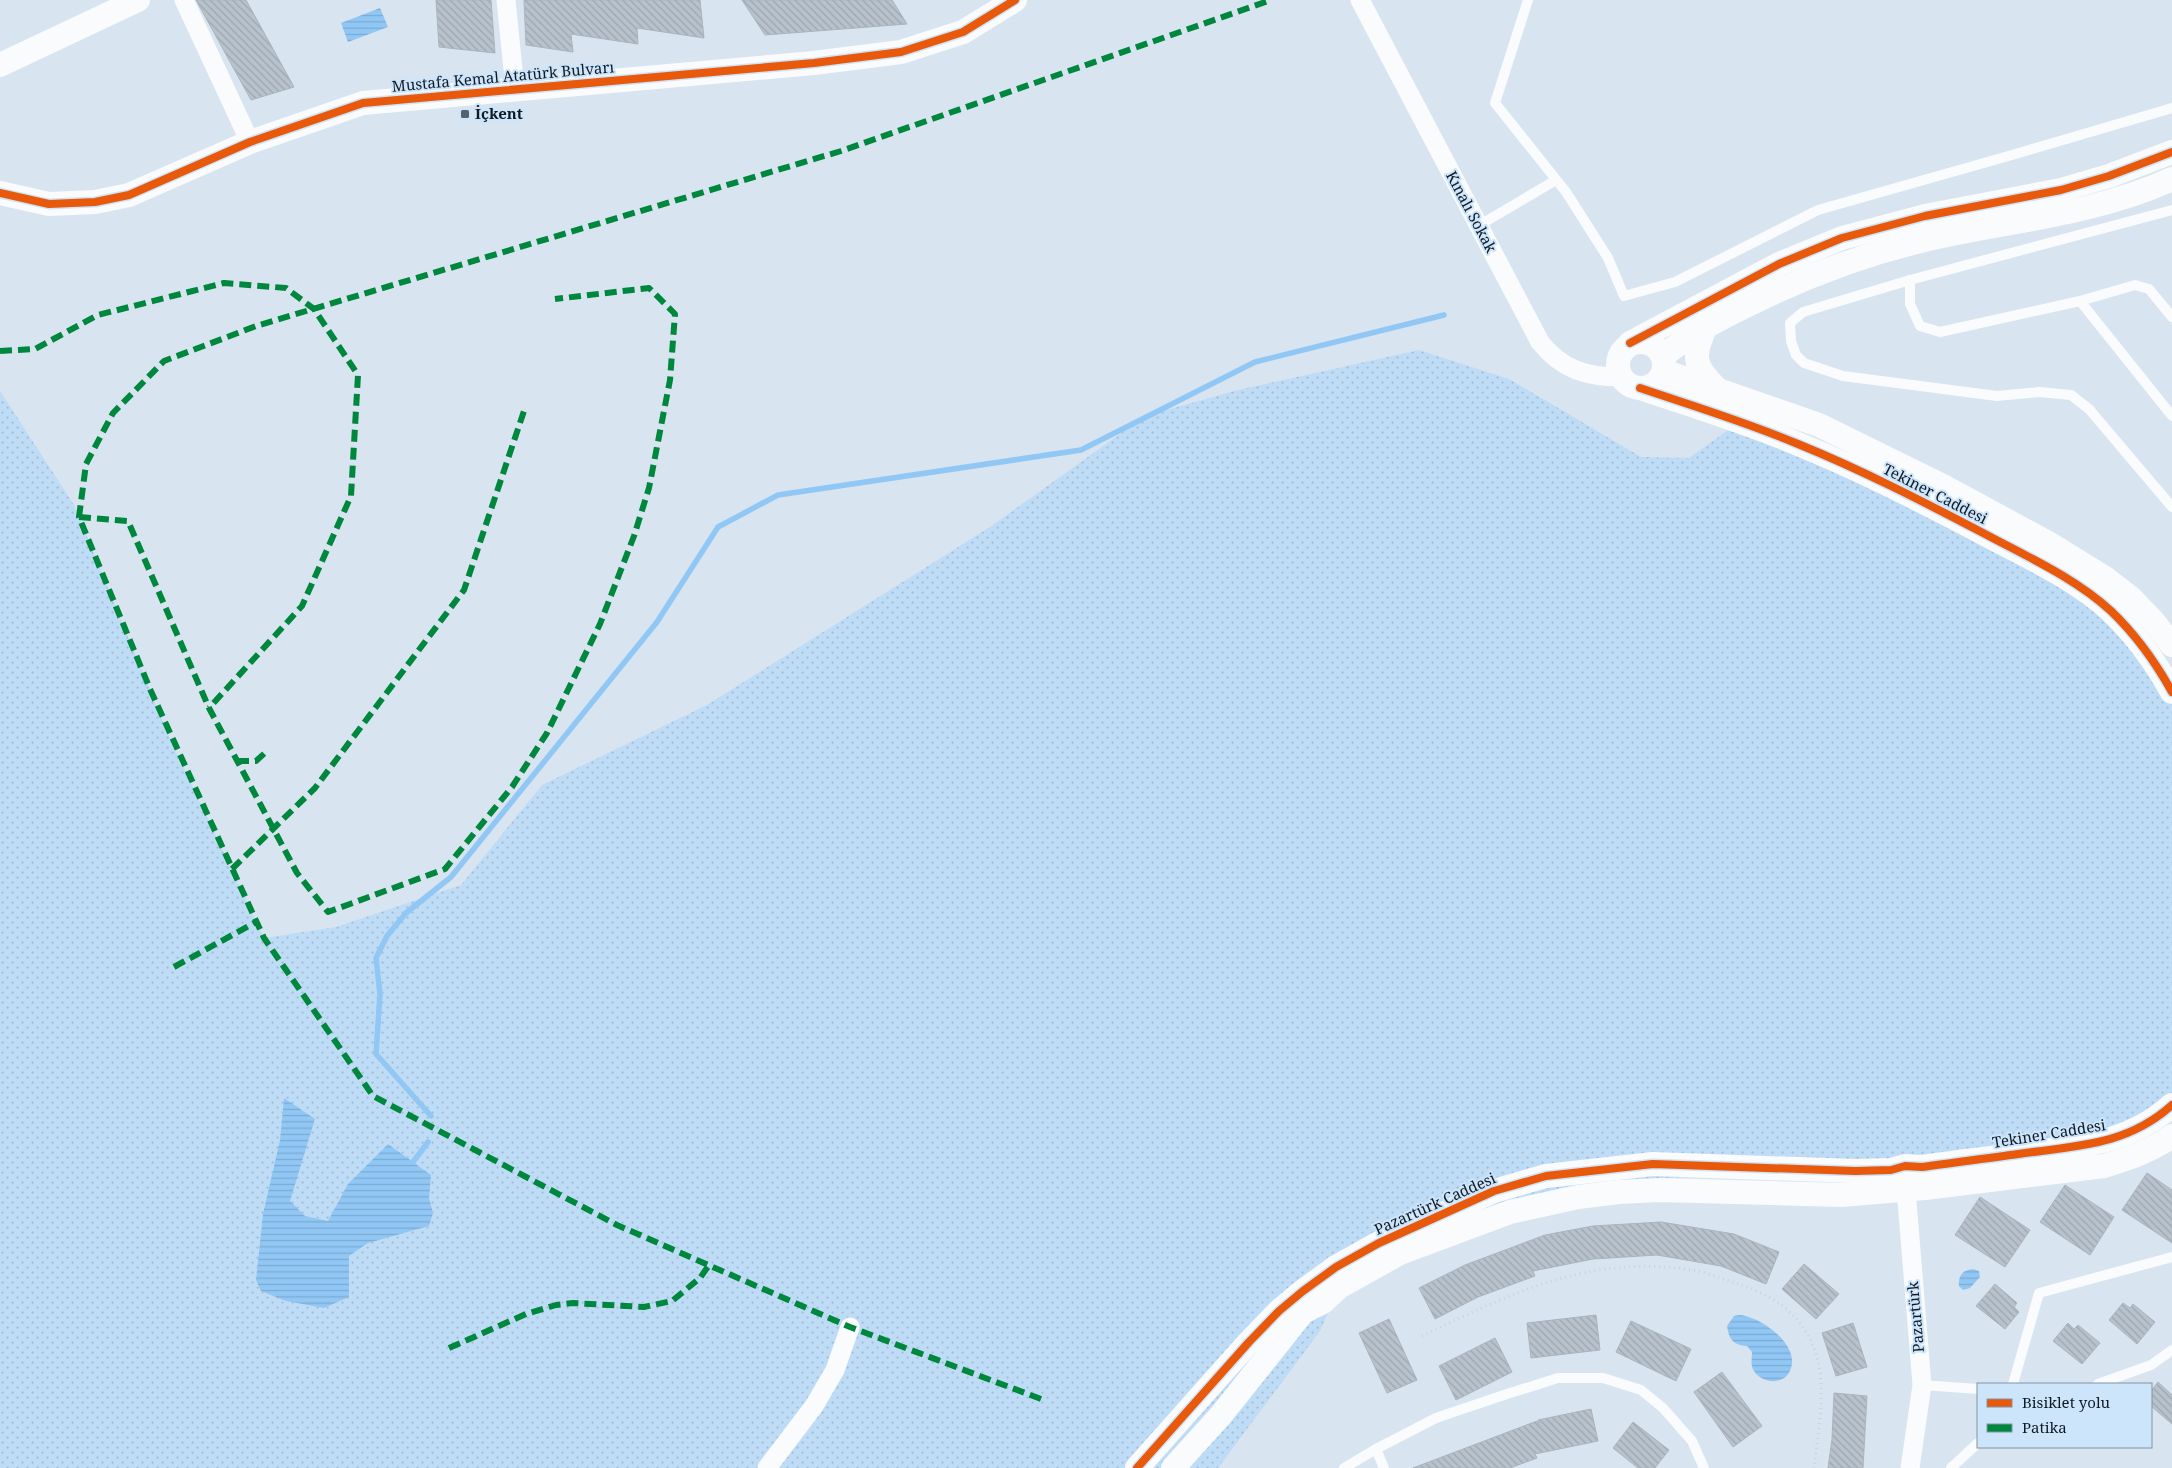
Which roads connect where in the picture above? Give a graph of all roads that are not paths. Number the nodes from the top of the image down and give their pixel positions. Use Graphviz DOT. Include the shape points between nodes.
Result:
graph roads {
  1 [pos="138,0"];
  2 [pos="184,0"];
  3 [pos="506,0"];
  4 [pos="1015,0"];
  5 [pos="1360,0"];
  6 [pos="1528,0"];
  7 [pos="0,66"];
  8 [pos="515,88"];
  9 [pos="2172,108"];
  10 [pos="250,142"];
  11 [pos="2172,152"];
  12 [pos="2172,179"];
  13 [pos="0,180"];
  14 [pos="1556,180"];
  15 [pos="0,192"];
  16 [pos="95,202"];
  17 [pos="2172,210"];
  18 [pos="1478,226"];
  19 [pos="1910,280"];
  20 [pos="2080,301"];
  21 [pos="2172,317"];
  22 [pos="1706,326"];
  23 [pos="1630,343"];
  24 [pos="1663,364"];
  25 [pos="1631,383"];
  26 [pos="1717,389"];
  27 [pos="2172,416"];
  28 [pos="2172,507"];
  29 [pos="2169,635"];
  30 [pos="2172,692"];
  31 [pos="2172,1105"];
  32 [pos="2172,1136"];
  33 [pos="1914,1177"];
  34 [pos="2172,1257"];
  35 [pos="850,1327"];
  36 [pos="2172,1350"];
  37 [pos="2012,1383"];
  38 [pos="2101,1383"];
  39 [pos="1922,1385"];
  40 [pos="1977,1389"];
  41 [pos="1977,1445"];
  42 [pos="1376,1449"];
  43 [pos="767,1468"];
  44 [pos="1137,1468"];
  45 [pos="1173,1468"];
  46 [pos="1344,1468"];
  47 [pos="1384,1468"];
  48 [pos="1704,1468"];
  49 [pos="1910,1468"];
  50 [pos="1951,1468"];
  1 -- 7 [label="street"];
  2 -- 10 [label="street"];
  3 -- 8 [label="street"];
  4 -- 8 [label="street, Mustafa Kemal Atatürk Bulvarı" via="963,32 901,52 814,63"];
  5 -- 18 [label="street, Kınalı Sokak"];
  6 -- 14 [label="lane" via="1495,103"];
  8 -- 10 [label="street, Mustafa Kemal Atatürk Bulvarı" via="363,103"];
  9 -- 14 [label="lane" via="1818,210 1676,282 1624,296 1608,258"];
  10 -- 16 [label="street, Mustafa Kemal Atatürk Bulvarı" via="129,196"];
  11 -- 23 [label="street" via="2062,190 1934,214 1842,238 1771,268"];
  12 -- 22 [label="street" via="2125,197 2071,212 1928,239 1841,264"];
  13 -- 16 [label="street, Mustafa Kemal Atatürk Bulvarı"];
  14 -- 18 [label="lane"];
  15 -- 16 [label="street, Mustafa Kemal Atatürk Bulvarı" via="49,204"];
  17 -- 19 [label="lane"];
  18 -- 25 [label="street, Kınalı Sokak" via="1540,342 1550,354 1572,369"];
  19 -- 20 [label="lane" via="1910,304 1920,326 1940,332"];
  19 -- 28 [label="lane" via="1803,312 1790,323 1796,355 1804,363 1843,376 1997,396 2040,392 2071,395 2089,410"];
  20 -- 21 [label="lane" via="2135,285 2149,289"];
  20 -- 27 [label="lane"];
  22 -- 24 [label="street" via="1681,341"];
  22 -- 26 [label="street" via="1696,362 1702,374"];
  23 -- 24 [label="street, Tekiner Caddesi" via="1653,344"];
  23 -- 25 [label="street" via="1620,355 1618,370"];
  24 -- 25 [label="street" via="1655,384"];
  24 -- 26 [label="street, Tekiner Caddesi"];
  25 -- 30 [label="street, Tekiner Caddesi" via="1842,463 2048,568 2111,612 2144,649"];
  26 -- 29 [label="street, Tekiner Caddesi" via="1819,425 2050,544 2105,578"];
  31 -- 33 [label="street, Tekiner Caddesi" via="2136,1130 2101,1143"];
  32 -- 33 [label="street" via="2131,1158 2104,1166"];
  33 -- 39 [label="street, Pazartürk"];
  33 -- 44 [label="street, Pazartürk Caddesi" via="1891,1170 1653,1164 1546,1176 1494,1191 1379,1243 1336,1266 1303,1291 1249,1342"];
  33 -- 45 [label="street, Pazartürk Caddesi" via="1841,1195 1659,1190 1603,1194 1510,1212 1400,1253 1339,1287 1323,1302 1303,1312 1221,1415"];
  34 -- 37 [label="lane" via="2039,1293"];
  35 -- 43 [label="street" via="835,1370 814,1406"];
  36 -- 38 [label="lane" via="2150,1365"];
  39 -- 40 [label="lane"];
  39 -- 49 [label="street, Pazartürk"];
  41 -- 50 [label="lane"];
  42 -- 46 [label="lane"];
  42 -- 47 [label="lane"];
  42 -- 48 [label="lane" via="1436,1418 1558,1378 1603,1378 1640,1390 1663,1408 1692,1441"];
}
